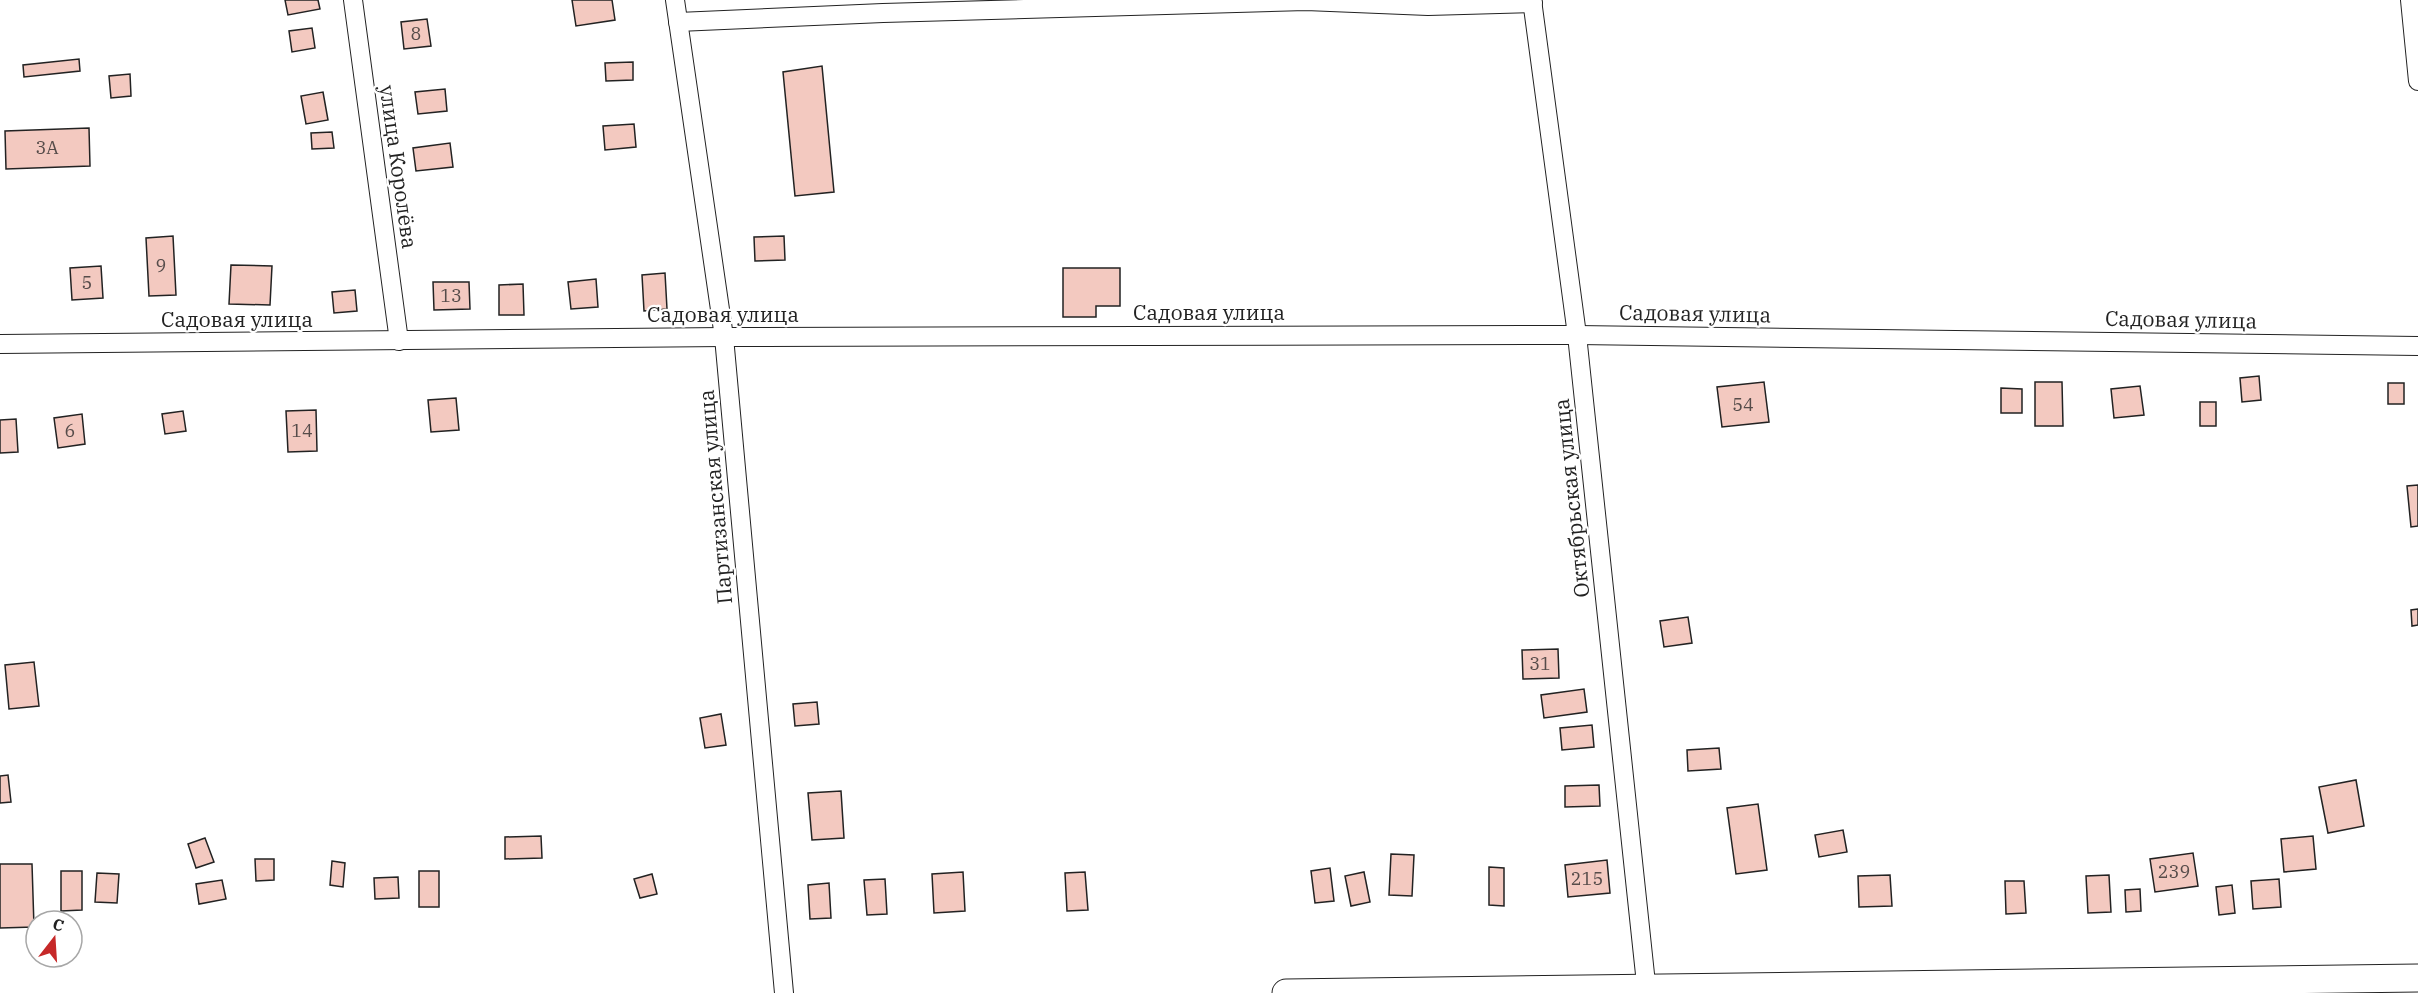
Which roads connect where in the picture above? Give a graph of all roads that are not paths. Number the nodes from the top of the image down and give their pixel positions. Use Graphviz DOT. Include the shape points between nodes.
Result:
graph roads {
  1 [pos="354,0"];
  2 [pos="675,0"];
  3 [pos="2410,0"];
  4 [pos="1532,2"];
  5 [pos="678,22"];
  6 [pos="2418,81"];
  7 [pos="1577,335"];
  8 [pos="724,337"];
  9 [pos="399,341"];
  10 [pos="0,344"];
  11 [pos="2418,346"];
  12 [pos="2418,978"];
  13 [pos="1646,990"];
  14 [pos="784,993"];
  15 [pos="1286,993"];
  1 -- 9 [label="street, улица Королёва"];
  2 -- 5 [label="street, Партизанская улица"];
  3 -- 6 [label="street"];
  4 -- 5 [label="street" via="1428,6 1306,1"];
  4 -- 7 [label="street, Октябрьская улица"];
  5 -- 8 [label="street, Партизанская улица"];
  7 -- 8 [label="street, Садовая улица"];
  7 -- 11 [label="street, Садовая улица"];
  7 -- 13 [label="street, Октябрьская улица"];
  8 -- 9 [label="street, Садовая улица"];
  8 -- 14 [label="street, Партизанская улица"];
  9 -- 10 [label="street, Садовая улица"];
  12 -- 13 [label="street"];
  13 -- 15 [label="street"];
}
